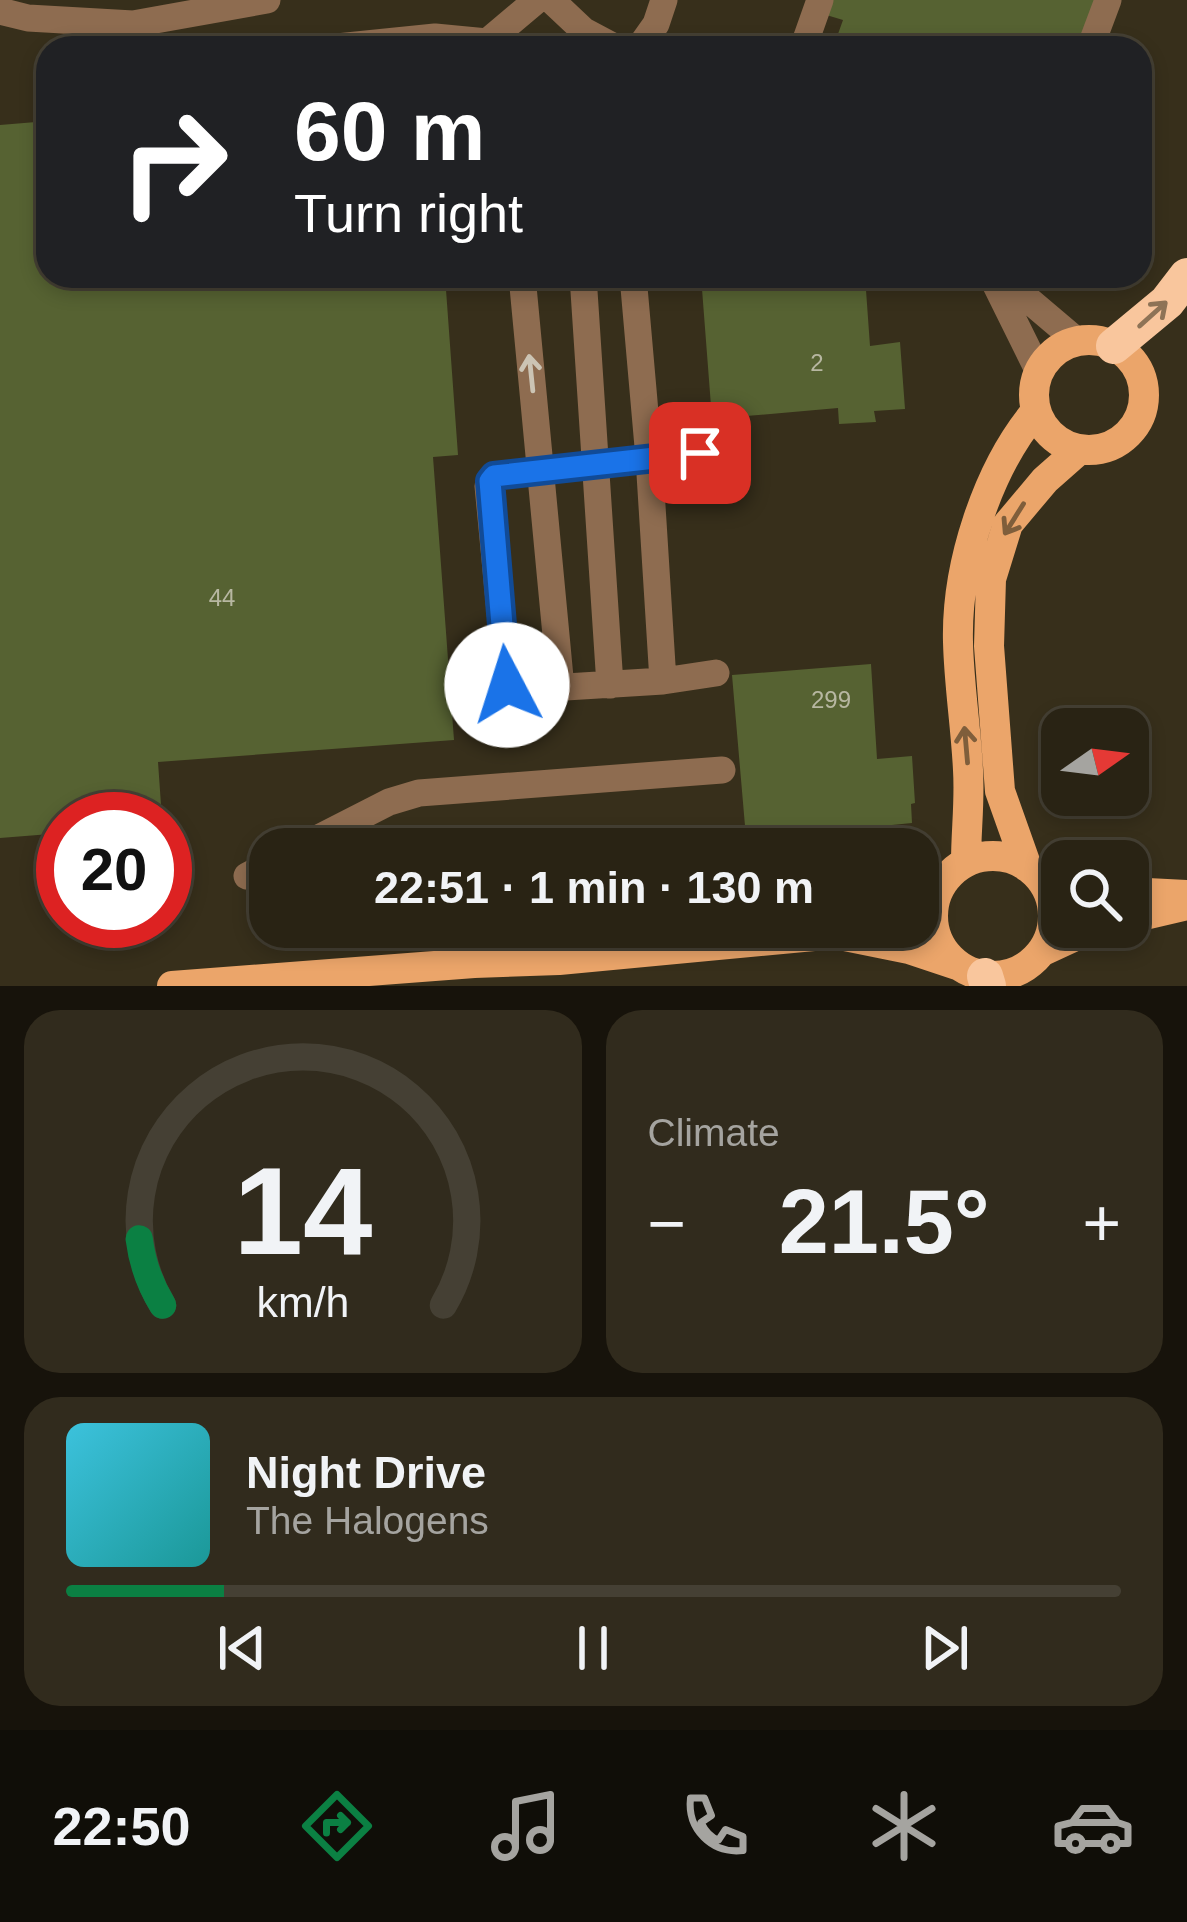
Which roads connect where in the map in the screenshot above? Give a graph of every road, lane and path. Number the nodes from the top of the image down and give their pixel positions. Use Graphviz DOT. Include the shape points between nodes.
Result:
graph roads {
  1 [pos="267,0"];
  2 [pos="537,0"];
  3 [pos="551,0"];
  4 [pos="664,0"];
  5 [pos="820,0"];
  6 [pos="1108,0"];
  7 [pos="0,11"];
  8 [pos="497,36"];
  9 [pos="593,36"];
  10 [pos="648,36"];
  11 [pos="807,36"];
  12 [pos="1094,36"];
  13 [pos="1187,276"];
  14 [pos="523,288"];
  15 [pos="584,288"];
  16 [pos="634,288"];
  17 [pos="998,288"];
  18 [pos="1009,288"];
  19 [pos="1096,344"];
  20 [pos="1040,372"];
  21 [pos="1036,411"];
  22 [pos="1079,450"];
  23 [pos="700,453"];
  24 [pos="649,458"];
  25 [pos="593,464"];
  26 [pos="541,470"];
  27 [pos="716,673"];
  28 [pos="663,681"];
  29 [pos="610,685"];
  30 [pos="561,688"];
  31 [pos="722,770"];
  32 [pos="338,828"];
  33 [pos="966,862"];
  34 [pos="1041,874"];
  35 [pos="939,883"];
  36 [pos="1149,893"];
  37 [pos="1187,896"];
  38 [pos="1187,905"];
  39 [pos="1149,914"];
  40 [pos="939,944"];
  41 [pos="679,948"];
  42 [pos="906,948"];
  43 [pos="1043,948"];
  44 [pos="1050,948"];
  45 [pos="1041,952"];
  46 [pos="559,961"];
  47 [pos="977,976"];
  48 [pos="172,986"];
  49 [pos="487,986"];
  1 -- 7 [label="street" via="133,24"];
  2 -- 8 [label="street"];
  3 -- 9 [label="street"];
  4 -- 10 [label="street"];
  5 -- 11 [label="street"];
  6 -- 12 [label="street"];
  19 -- 13 [label="highway, one-way" via="1167,302"];
  26 -- 14 [label="street, one-way"];
  15 -- 25 [label="street"];
  16 -- 24 [label="street"];
  17 -- 20 [label="street"];
  18 -- 19 [label="street"];
  19 -- 20 [label="main road" via="1062,347"];
  19 -- 22 [label="main road" via="1128,356 1144,405 1127,436"];
  20 -- 21 [label="main road"];
  21 -- 22 [label="main road" via="1053,436"];
  33 -- 21 [label="main road, one-way" via="963,576 985,499"];
  22 -- 34 [label="main road, one-way" via="1008,524 991,579 1000,791"];
  23 -- 24 [label="street"];
  24 -- 25 [label="street"];
  24 -- 28 [label="street"];
  25 -- 26 [label="street"];
  25 -- 29 [label="street"];
  26 -- 30 [label="street"];
  26 -- 30 [label="street" via="494,476 488,486 507,685"];
  27 -- 28 [label="street"];
  28 -- 29 [label="street"];
  29 -- 30 [label="street"];
  31 -- 32 [label="street" via="419,793"];
  33 -- 34 [label="main road" via="997,856"];
  33 -- 35 [label="main road"];
  36 -- 37 [label="main road"];
  38 -- 39 [label="main road"];
  40 -- 47 [label="main road"];
  41 -- 46 [label="main road"];
  42 -- 47 [label="main road"];
  43 -- 45 [label="main road"];
  44 -- 45 [label="main road"];
  45 -- 47 [label="main road" via="1016,972"];
  46 -- 48 [label="main road"];
  46 -- 49 [label="main road"];
}
